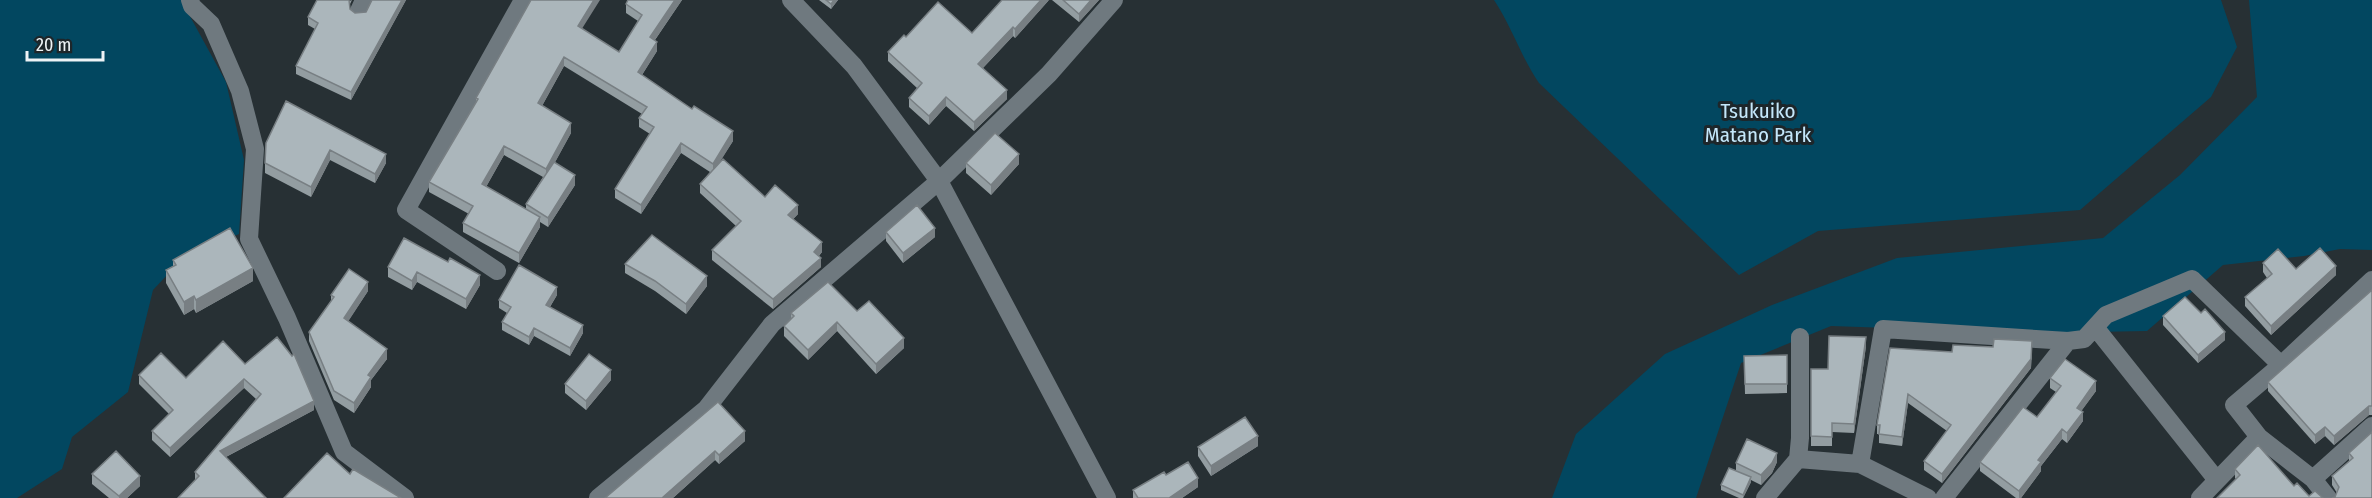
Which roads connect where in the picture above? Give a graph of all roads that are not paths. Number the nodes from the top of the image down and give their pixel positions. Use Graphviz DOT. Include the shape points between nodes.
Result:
graph roads {
  1 [pos="190,0"];
  2 [pos="522,0"];
  3 [pos="791,0"];
  4 [pos="1114,0"];
  5 [pos="939,181"];
  6 [pos="498,271"];
  7 [pos="2372,280"];
  8 [pos="2096,327"];
  9 [pos="1800,337"];
  10 [pos="2068,341"];
  11 [pos="2281,365"];
  12 [pos="2372,426"];
  13 [pos="2259,437"];
  14 [pos="1798,459"];
  15 [pos="1860,464"];
  16 [pos="2313,479"];
  17 [pos="2216,480"];
  18 [pos="405,498"];
  19 [pos="598,498"];
  20 [pos="1107,498"];
  21 [pos="1765,498"];
  22 [pos="1928,498"];
  23 [pos="1944,498"];
  24 [pos="2200,498"];
  25 [pos="2328,498"];
  1 -- 18 [label="street" via="211,24 240,91 255,149 249,239 344,452"];
  2 -- 6 [label="street" via="406,210"];
  3 -- 5 [label="street" via="854,66"];
  4 -- 5 [label="street" via="1049,74"];
  5 -- 19 [label="street" via="772,324 706,409"];
  5 -- 20 [label="street"];
  7 -- 11 [label="street"];
  8 -- 10 [label="street" via="2084,339"];
  8 -- 11 [label="street" via="2106,315 2192,279"];
  8 -- 17 [label="street"];
  9 -- 14 [label="street"];
  10 -- 15 [label="street" via="1883,329"];
  10 -- 23 [label="street"];
  11 -- 13 [label="street" via="2234,405"];
  12 -- 16 [label="street"];
  13 -- 16 [label="street"];
  13 -- 17 [label="street"];
  14 -- 15 [label="street"];
  14 -- 21 [label="street"];
  15 -- 22 [label="street"];
  16 -- 25 [label="street"];
  17 -- 24 [label="street"];
}
